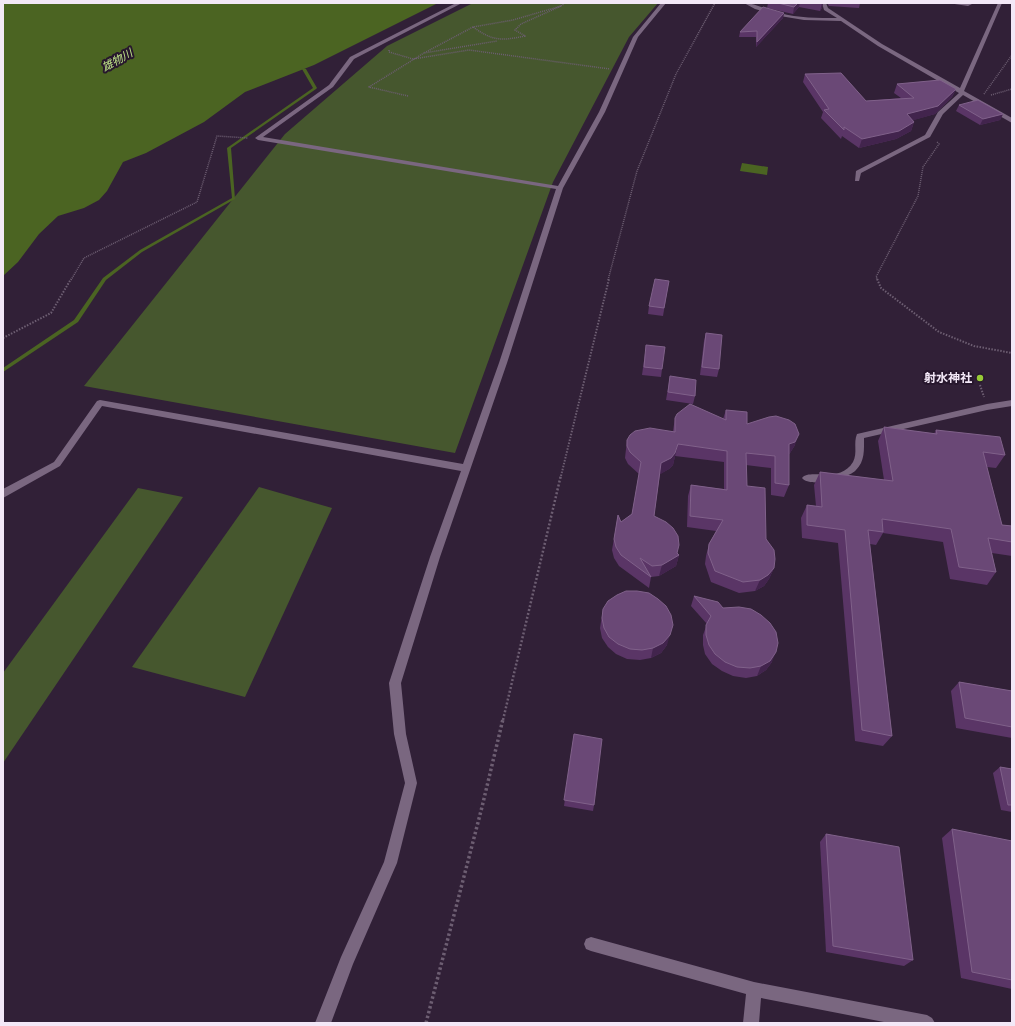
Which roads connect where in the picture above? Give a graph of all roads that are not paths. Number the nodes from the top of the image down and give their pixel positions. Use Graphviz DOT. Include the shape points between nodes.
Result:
graph roads {
  1 [pos="460,3"];
  2 [pos="664,3"];
  3 [pos="746,3"];
  4 [pos="824,3"];
  5 [pos="950,3"];
  6 [pos="972,3"];
  7 [pos="1000,3"];
  8 [pos="840,20"];
  9 [pos="961,93"];
  10 [pos="1012,121"];
  11 [pos="857,180"];
  12 [pos="560,188"];
  13 [pos="1012,403"];
  14 [pos="466,468"];
  15 [pos="806,478"];
  16 [pos="3,494"];
  17 [pos="591,944"];
  18 [pos="754,989"];
  19 [pos="323,1023"];
  20 [pos="751,1023"];
  21 [pos="927,1023"];
  1 -- 12 [label="street" via="352,58 331,86 258,138"];
  2 -- 12 [label="street" via="636,37 602,112"];
  3 -- 8 [label="street" via="757,9 800,18"];
  4 -- 8 [label="street" via="826,9"];
  5 -- 6 [label="lane"];
  7 -- 9 [label="street"];
  8 -- 9 [label="street"];
  9 -- 10 [label="street"];
  9 -- 11 [label="street" via="940,113 928,136 858,172"];
  12 -- 14 [label="street"];
  13 -- 15 [label="lane" via="860,436 859,461 847,474 837,478"];
  14 -- 16 [label="street" via="100,403 57,464"];
  14 -- 19 [label="street" via="395,683 400,734 411,783 390,863 346,962"];
  17 -- 18 [label="street"];
  18 -- 20 [label="street"];
  18 -- 21 [label="street"];
}
